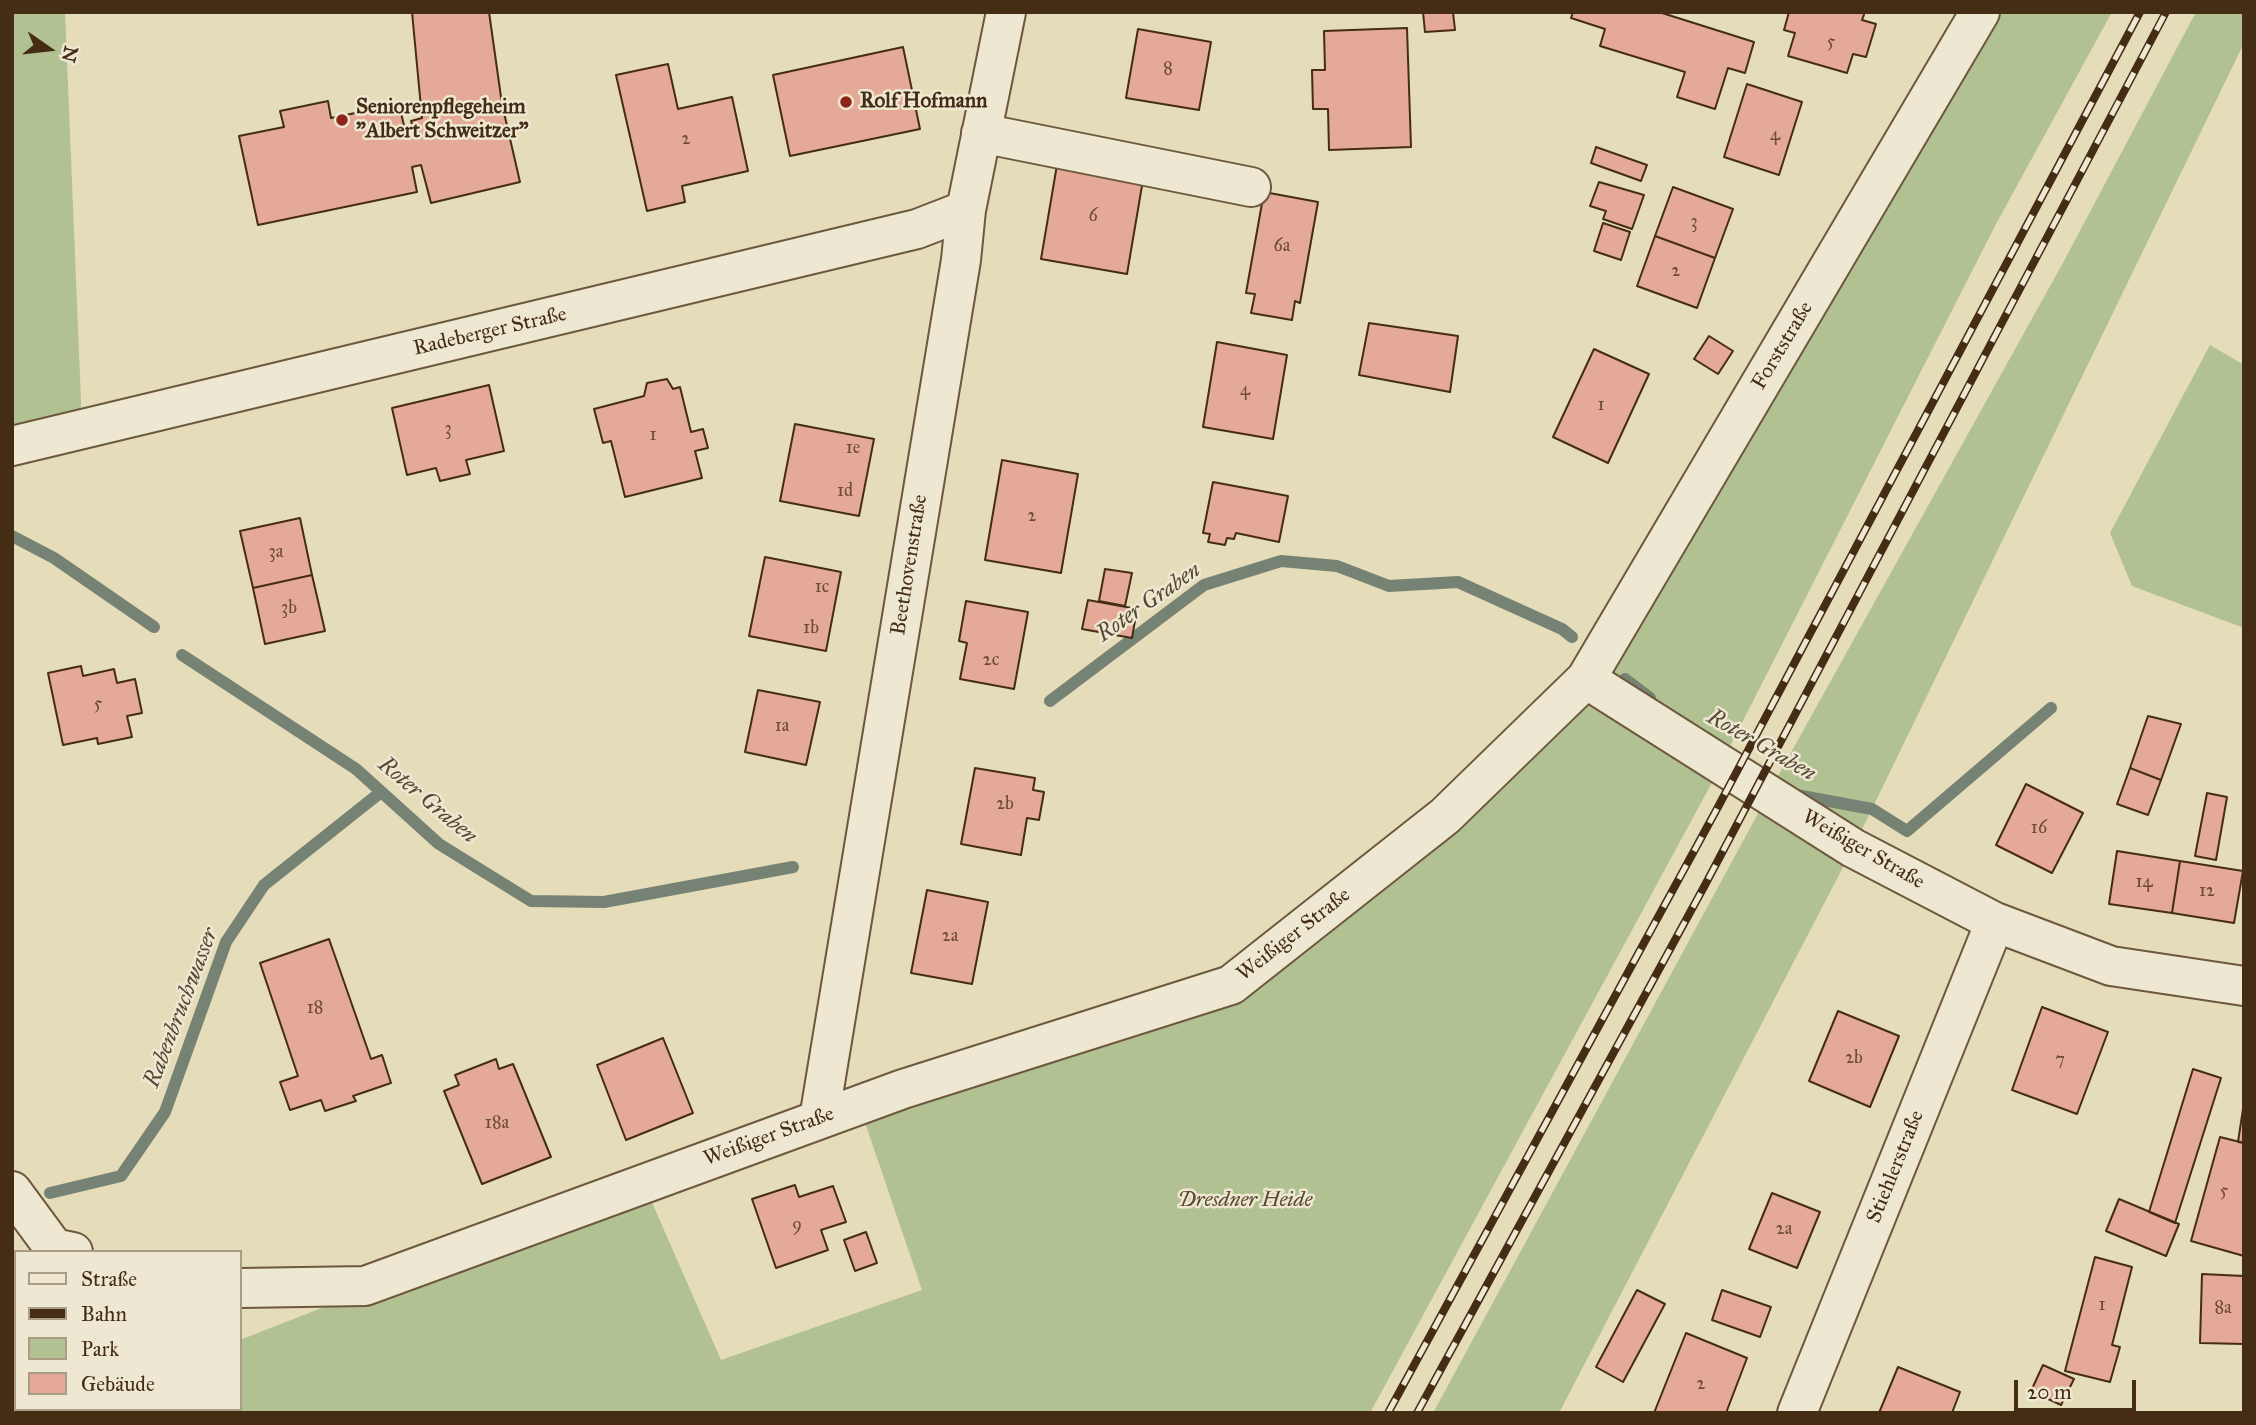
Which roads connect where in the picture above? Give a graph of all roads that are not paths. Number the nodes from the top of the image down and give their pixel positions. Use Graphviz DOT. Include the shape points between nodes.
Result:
graph roads {
  1 [pos="1006,12"];
  2 [pos="1980,12"];
  3 [pos="981,134"];
  4 [pos="1251,187"];
  5 [pos="966,210"];
  6 [pos="12,446"];
  7 [pos="1586,679"];
  8 [pos="1995,922"];
  9 [pos="2244,986"];
  10 [pos="818,1119"];
  11 [pos="12,1191"];
  12 [pos="64,1250"];
  13 [pos="242,1288"];
  14 [pos="1797,1413"];
  1 -- 3 [label="street, Beethovenstraße"];
  2 -- 7 [label="street, Forststraße"];
  3 -- 4 [label="street"];
  3 -- 5 [label="street, Beethovenstraße"];
  5 -- 6 [label="street, Radeberger Straße" via="917,229"];
  5 -- 10 [label="street, Beethovenstraße"];
  7 -- 8 [label="street, Weißiger Straße" via="1853,848"];
  7 -- 10 [label="street, Weißiger Straße" via="1445,816 1231,985"];
  8 -- 9 [label="street, Weißiger Straße" via="2111,966"];
  8 -- 14 [label="street, Stiehlerstraße"];
  10 -- 13 [label="street, Weißiger Straße" via="365,1286"];
  11 -- 12 [label="street" via="54,1248"];
}
